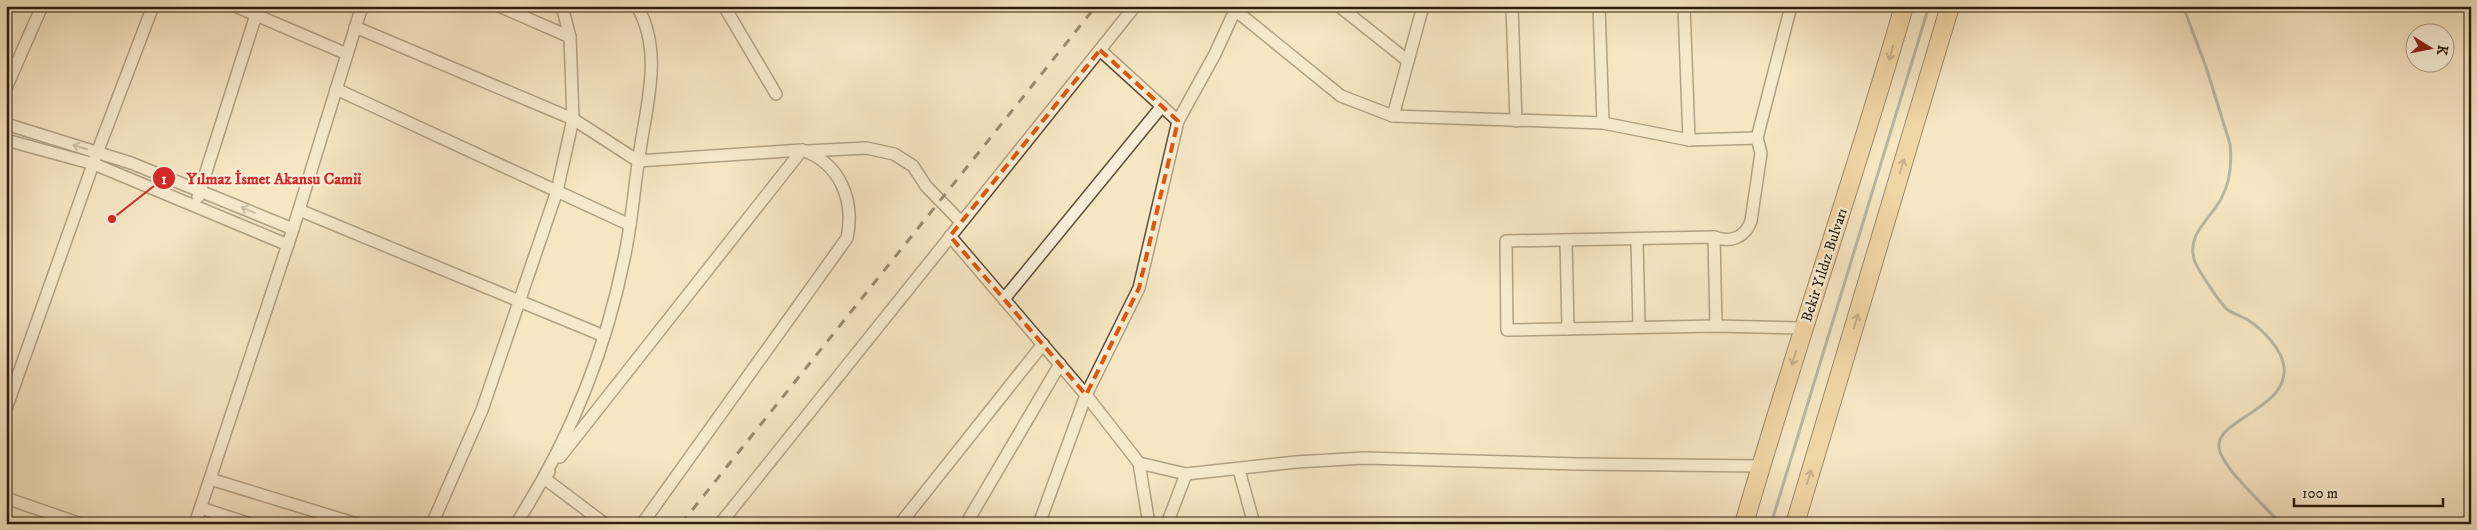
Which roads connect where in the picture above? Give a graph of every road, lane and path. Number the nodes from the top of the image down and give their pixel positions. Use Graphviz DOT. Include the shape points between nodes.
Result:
graph roads {
  1 [pos="42,6"];
  2 [pos="153,6"];
  3 [pos="235,6"];
  4 [pos="362,6"];
  5 [pos="500,6"];
  6 [pos="562,6"];
  7 [pos="637,6"];
  8 [pos="724,6"];
  9 [pos="1135,6"];
  10 [pos="1339,6"];
  11 [pos="1423,6"];
  12 [pos="1512,6"];
  13 [pos="1599,6"];
  14 [pos="1684,6"];
  15 [pos="1791,6"];
  16 [pos="1904,6"];
  17 [pos="1950,6"];
  18 [pos="1236,8"];
  19 [pos="256,15"];
  20 [pos="355,28"];
  21 [pos="570,37"];
  22 [pos="1100,50"];
  23 [pos="347,54"];
  24 [pos="1408,61"];
  25 [pos="6,88"];
  26 [pos="336,89"];
  27 [pos="776,94"];
  28 [pos="1162,106"];
  29 [pos="1393,116"];
  30 [pos="573,119"];
  31 [pos="1178,121"];
  32 [pos="1516,121"];
  33 [pos="1603,123"];
  34 [pos="6,124"];
  35 [pos="1757,138"];
  36 [pos="6,140"];
  37 [pos="1689,140"];
  38 [pos="803,151"];
  39 [pos="96,158"];
  40 [pos="638,161"];
  41 [pos="200,191"];
  42 [pos="557,192"];
  43 [pos="193,205"];
  44 [pos="299,210"];
  45 [pos="961,222"];
  46 [pos="630,225"];
  47 [pos="293,228"];
  48 [pos="950,236"];
  49 [pos="1714,237"];
  50 [pos="1637,239"];
  51 [pos="1566,240"];
  52 [pos="288,245"];
  53 [pos="1004,299"];
  54 [pos="519,301"];
  55 [pos="1716,326"];
  56 [pos="1639,327"];
  57 [pos="1803,328"];
  58 [pos="1568,329"];
  59 [pos="604,336"];
  60 [pos="1043,344"];
  61 [pos="1060,364"];
  62 [pos="1086,395"];
  63 [pos="6,409"];
  64 [pos="1140,464"];
  65 [pos="1760,466"];
  66 [pos="1239,470"];
  67 [pos="1186,474"];
  68 [pos="544,478"];
  69 [pos="210,479"];
  70 [pos="6,498"];
  71 [pos="201,508"];
  72 [pos="81,524"];
  73 [pos="195,524"];
  74 [pos="250,524"];
  75 [pos="357,524"];
  76 [pos="432,524"];
  77 [pos="516,524"];
  78 [pos="604,524"];
  79 [pos="642,524"];
  80 [pos="720,524"];
  81 [pos="900,524"];
  82 [pos="966,524"];
  83 [pos="1039,524"];
  84 [pos="1149,524"];
  85 [pos="1167,524"];
  86 [pos="1254,524"];
  87 [pos="1744,524"];
  88 [pos="1795,524"];
  1 -- 25 [label="street"];
  2 -- 39 [label="street"];
  3 -- 19 [label="street"];
  4 -- 20 [label="street"];
  5 -- 21 [label="street"];
  6 -- 21 [label="street"];
  7 -- 40 [label="street" via="646,24 652,56"];
  8 -- 27 [label="street"];
  9 -- 22 [label="street"];
  10 -- 24 [label="street"];
  11 -- 24 [label="street"];
  12 -- 32 [label="street"];
  13 -- 33 [label="street"];
  14 -- 37 [label="street"];
  15 -- 35 [label="street"];
  16 -- 57 [label="main road, Bekir Yıldız Bulvarı, one-way" via="1866,139"];
  88 -- 17 [label="main road, one-way"];
  18 -- 29 [label="street" via="1341,96"];
  18 -- 31 [label="street"];
  19 -- 23 [label="street"];
  19 -- 41 [label="street"];
  20 -- 23 [label="street"];
  20 -- 30 [label="street"];
  21 -- 30 [label="street"];
  22 -- 28 [label="street"];
  22 -- 45 [label="street"];
  23 -- 26 [label="street"];
  24 -- 29 [label="street"];
  26 -- 42 [label="street"];
  26 -- 44 [label="street"];
  28 -- 31 [label="street"];
  28 -- 53 [label="street"];
  29 -- 32 [label="street"];
  30 -- 40 [label="street"];
  30 -- 42 [label="street"];
  31 -- 62 [label="street" via="1139,288"];
  32 -- 33 [label="street"];
  33 -- 37 [label="street"];
  39 -- 34 [label="street, one-way"];
  35 -- 37 [label="street"];
  35 -- 49 [label="street" via="1761,153 1750,226 1732,239"];
  36 -- 39 [label="street"];
  38 -- 40 [label="street"];
  38 -- 45 [label="street" via="866,148 894,154 913,166 926,186"];
  38 -- 68 [label="street"];
  38 -- 79 [label="street" via="827,163 843,185 850,211 847,238"];
  39 -- 41 [label="street" via="131,163"];
  39 -- 43 [label="street"];
  39 -- 63 [label="street"];
  40 -- 46 [label="street"];
  41 -- 43 [label="street"];
  47 -- 41 [label="street, one-way"];
  42 -- 46 [label="street"];
  42 -- 54 [label="street"];
  43 -- 52 [label="street"];
  44 -- 47 [label="street"];
  44 -- 54 [label="street"];
  45 -- 48 [label="street"];
  46 -- 59 [label="street"];
  47 -- 52 [label="street"];
  48 -- 53 [label="street"];
  48 -- 80 [label="street"];
  49 -- 50 [label="street"];
  49 -- 55 [label="street"];
  50 -- 51 [label="street"];
  50 -- 56 [label="street"];
  51 -- 58 [label="street"];
  51 -- 58 [label="street" via="1506,241 1507,330"];
  52 -- 69 [label="street"];
  53 -- 60 [label="street"];
  54 -- 59 [label="street"];
  54 -- 76 [label="street" via="482,410"];
  55 -- 56 [label="street"];
  55 -- 57 [label="street"];
  56 -- 58 [label="street"];
  57 -- 65 [label="main road, Bekir Yıldız Bulvarı, one-way"];
  59 -- 68 [label="street" via="574,418"];
  60 -- 61 [label="street"];
  60 -- 81 [label="street"];
  61 -- 62 [label="street"];
  61 -- 82 [label="street"];
  62 -- 64 [label="street"];
  62 -- 83 [label="street"];
  64 -- 67 [label="street"];
  64 -- 84 [label="street"];
  65 -- 66 [label="street" via="1364,458 1296,462"];
  65 -- 87 [label="main road, Bekir Yıldız Bulvarı"];
  66 -- 67 [label="street"];
  66 -- 86 [label="street"];
  67 -- 85 [label="street"];
  68 -- 77 [label="street"];
  68 -- 78 [label="street"];
  69 -- 71 [label="street"];
  69 -- 75 [label="street"];
  70 -- 72 [label="street"];
  71 -- 73 [label="street"];
  71 -- 74 [label="street"];
}
